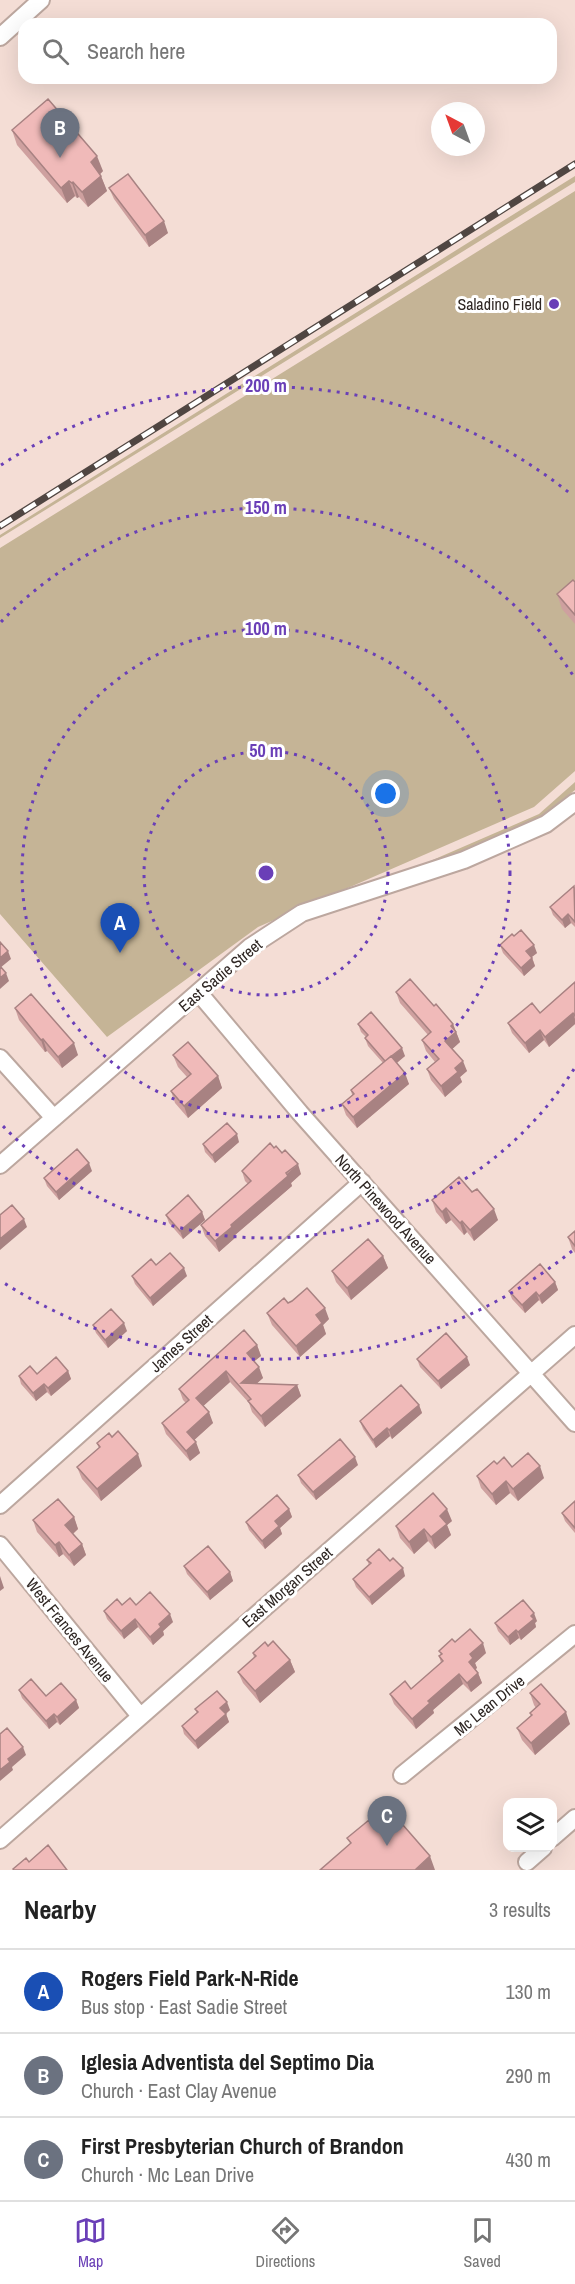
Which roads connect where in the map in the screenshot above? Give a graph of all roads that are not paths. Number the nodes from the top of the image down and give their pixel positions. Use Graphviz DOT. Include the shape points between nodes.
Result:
graph roads {
  1 [pos="41,0"];
  2 [pos="21,18"];
  3 [pos="18,21"];
  4 [pos="0,37"];
  5 [pos="575,802"];
  6 [pos="199,993"];
  7 [pos="0,1058"];
  8 [pos="54,1118"];
  9 [pos="0,1165"];
  10 [pos="362,1182"];
  11 [pos="575,1335"];
  12 [pos="531,1373"];
  13 [pos="575,1423"];
  14 [pos="0,1505"];
  15 [pos="0,1545"];
  16 [pos="575,1634"];
  17 [pos="140,1716"];
  18 [pos="402,1775"];
  19 [pos="575,1818"];
  20 [pos="557,1834"];
  21 [pos="0,1840"];
  22 [pos="538,1852"];
  23 [pos="527,1862"];
  1 -- 2 [label="street"];
  3 -- 4 [label="street"];
  5 -- 6 [label="street, East Sadie Street" via="546,824 464,860 302,913 250,947"];
  6 -- 8 [label="street, East Sadie Street"];
  6 -- 10 [label="street, North Pinewood Avenue"];
  7 -- 8 [label="street"];
  8 -- 9 [label="street, East Sadie Street"];
  10 -- 12 [label="street, North Pinewood Avenue"];
  10 -- 14 [label="street, James Street"];
  11 -- 12 [label="street, East Morgan Street"];
  12 -- 13 [label="street, North Pinewood Avenue"];
  12 -- 17 [label="street, East Morgan Street"];
  15 -- 17 [label="street, West Frances Avenue"];
  16 -- 18 [label="street, Mc Lean Drive"];
  17 -- 21 [label="street, East Morgan Street"];
  19 -- 20 [label="street"];
  22 -- 23 [label="street"];
}
